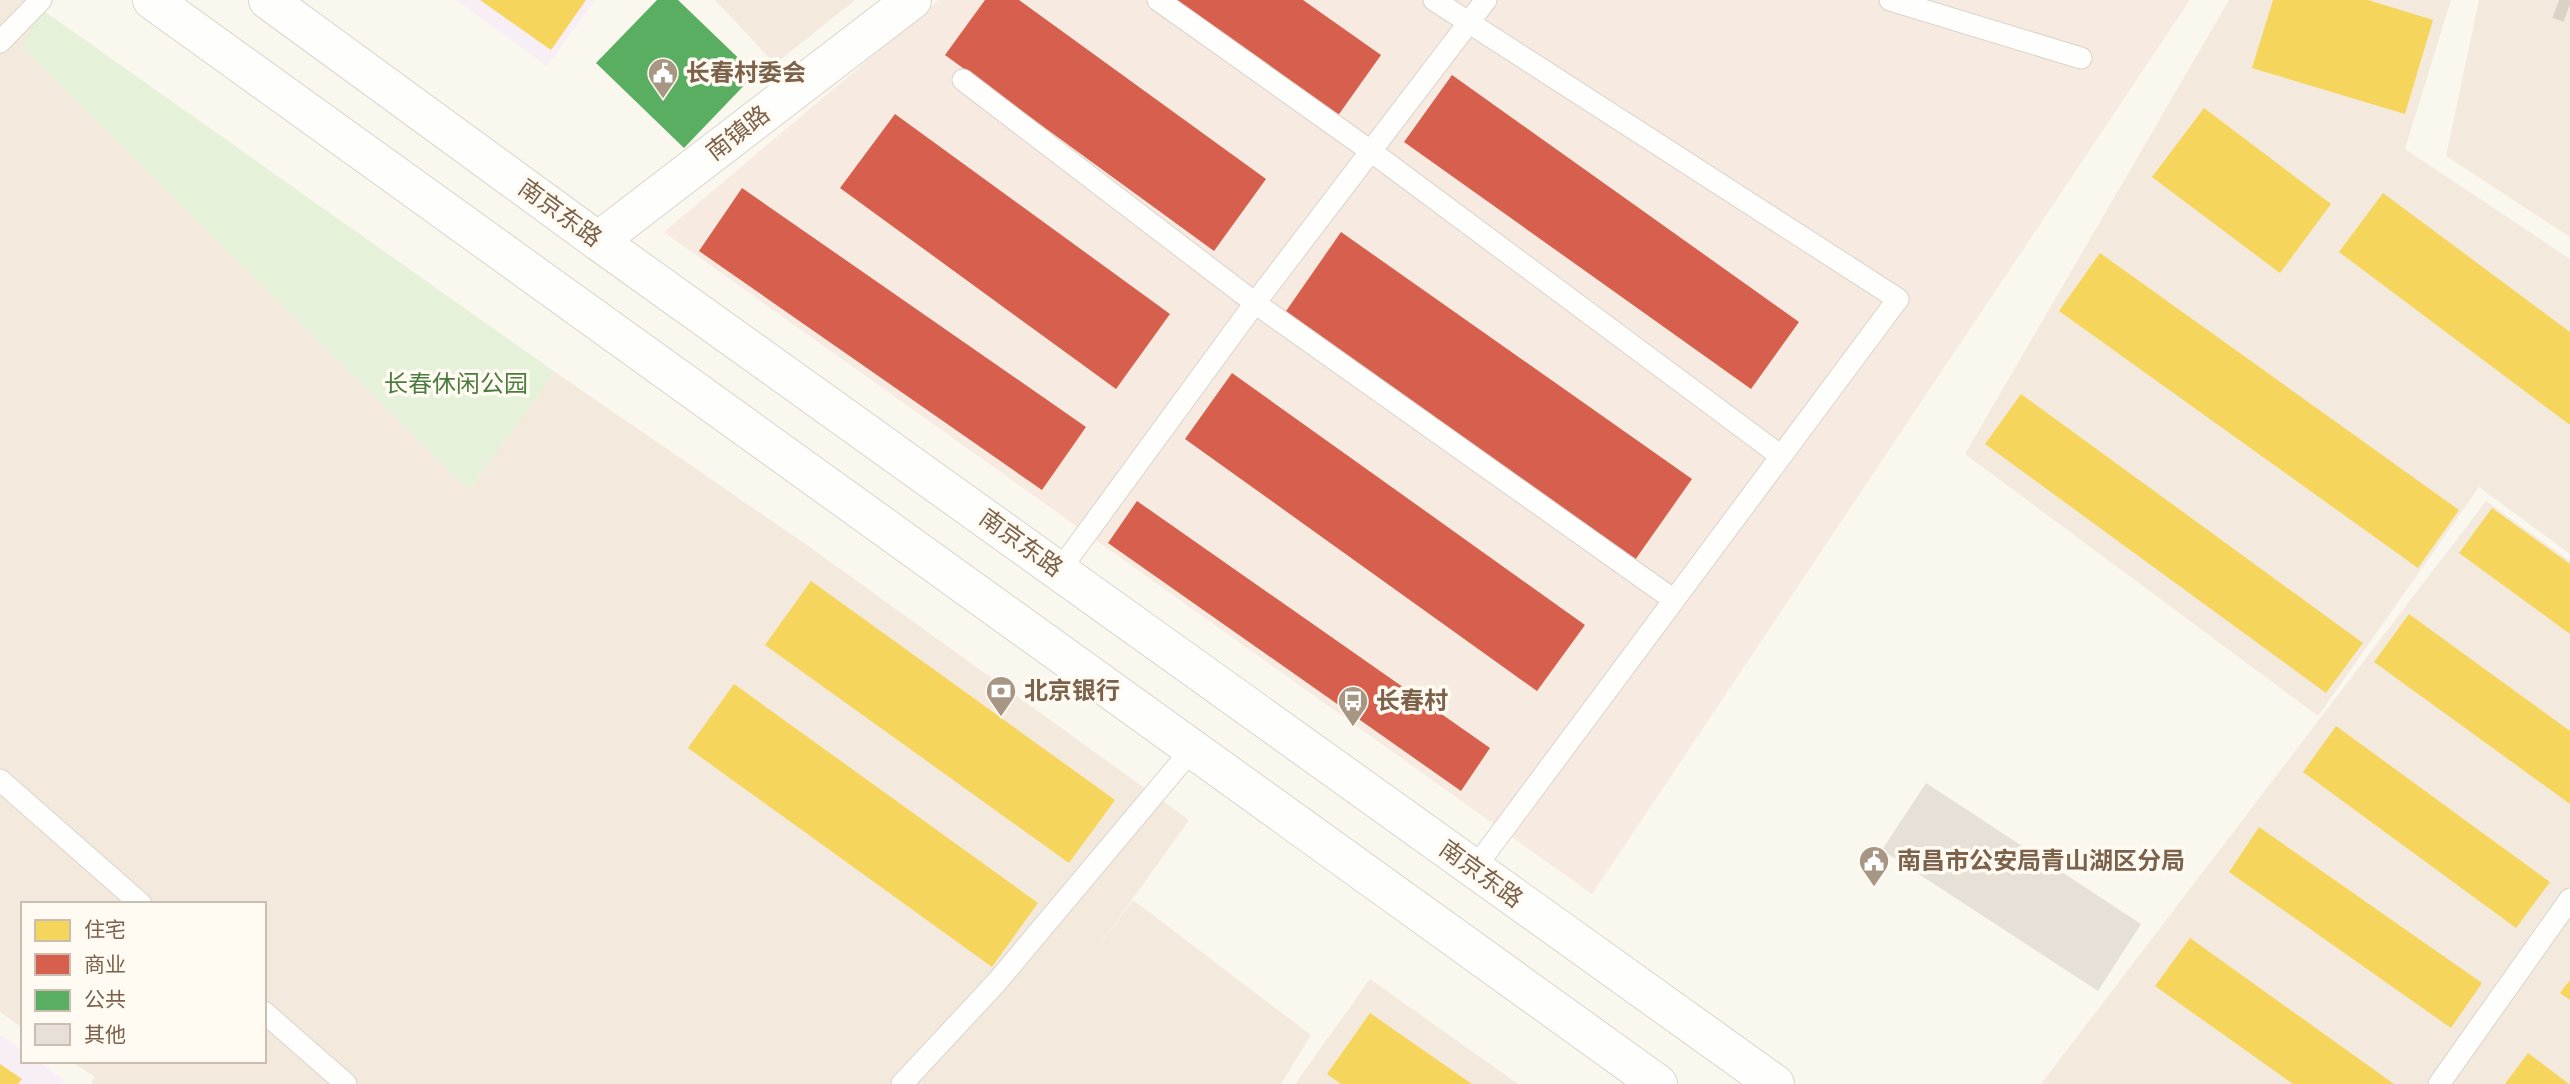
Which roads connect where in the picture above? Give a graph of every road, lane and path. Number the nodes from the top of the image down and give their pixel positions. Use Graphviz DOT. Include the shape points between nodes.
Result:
graph roads {
  1 [pos="41,0"];
  2 [pos="152,0"];
  3 [pos="268,0"];
  4 [pos="912,0"];
  5 [pos="1158,0"];
  6 [pos="1434,0"];
  7 [pos="1486,0"];
  8 [pos="1890,0"];
  9 [pos="1469,22"];
  10 [pos="0,42"];
  11 [pos="2081,58"];
  12 [pos="963,80"];
  13 [pos="1372,152"];
  14 [pos="598,241"];
  15 [pos="1255,303"];
  16 [pos="1781,456"];
  17 [pos="1059,571"];
  18 [pos="1674,600"];
  19 [pos="1193,748"];
  20 [pos="0,780"];
  21 [pos="1474,869"];
  22 [pos="2570,899"];
  23 [pos="139,902"];
  24 [pos="266,1014"];
  25 [pos="346,1084"];
  26 [pos="902,1084"];
  27 [pos="1658,1084"];
  28 [pos="1775,1084"];
  29 [pos="2439,1084"];
  1 -- 10 [label="lane"];
  2 -- 19 [label="main road"];
  3 -- 14 [label="main road, 南京东路"];
  4 -- 14 [label="main road, 南镇路"];
  5 -- 13 [label="lane"];
  6 -- 9 [label="lane"];
  7 -- 9 [label="lane"];
  8 -- 11 [label="lane"];
  9 -- 13 [label="lane"];
  9 -- 16 [label="lane" via="1898,299"];
  12 -- 15 [label="lane"];
  13 -- 15 [label="lane"];
  13 -- 16 [label="lane"];
  14 -- 17 [label="main road, 南京东路"];
  15 -- 17 [label="lane"];
  15 -- 18 [label="lane"];
  16 -- 18 [label="lane"];
  17 -- 21 [label="main road, 南京东路"];
  18 -- 21 [label="lane"];
  19 -- 26 [label="lane" via="996,983"];
  19 -- 27 [label="main road"];
  20 -- 23 [label="lane"];
  21 -- 28 [label="main road, 南京东路"];
  22 -- 29 [label="lane"];
  24 -- 25 [label="lane"];
}
